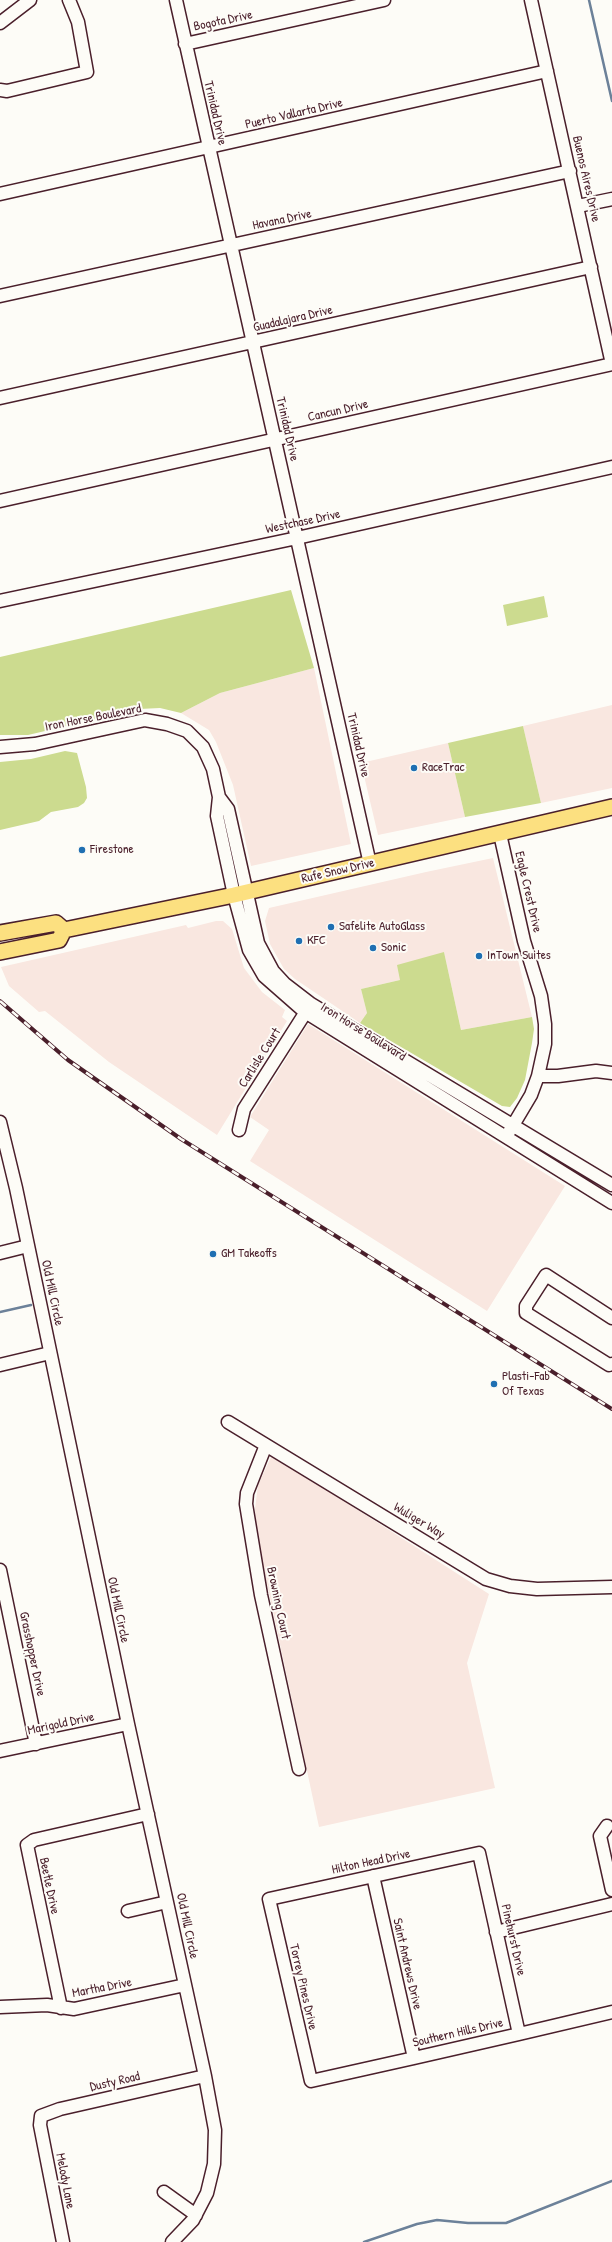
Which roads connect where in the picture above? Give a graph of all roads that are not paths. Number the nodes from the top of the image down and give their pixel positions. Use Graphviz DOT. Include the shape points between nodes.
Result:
graph roads {
  1 [pos="30,0"];
  2 [pos="69,0"];
  3 [pos="176,0"];
  4 [pos="384,0"];
  5 [pos="531,0"];
  6 [pos="0,23"];
  7 [pos="185,44"];
  8 [pos="546,71"];
  9 [pos="0,90"];
  10 [pos="209,147"];
  11 [pos="570,171"];
  12 [pos="0,194"];
  13 [pos="612,199"];
  14 [pos="578,206"];
  15 [pos="231,245"];
  16 [pos="591,267"];
  17 [pos="0,296"];
  18 [pos="253,342"];
  19 [pos="612,364"];
  20 [pos="0,398"];
  21 [pos="275,440"];
  22 [pos="612,467"];
  23 [pos="0,501"];
  24 [pos="297,538"];
  25 [pos="0,601"];
  26 [pos="0,747"];
  27 [pos="612,807"];
  28 [pos="500,834"];
  29 [pos="370,864"];
  30 [pos="240,894"];
  31 [pos="64,930"];
  32 [pos="0,933"];
  33 [pos="0,952"];
  34 [pos="308,1008"];
  35 [pos="612,1073"];
  36 [pos="538,1076"];
  37 [pos="0,1122"];
  38 [pos="513,1125"];
  39 [pos="239,1130"];
  40 [pos="506,1138"];
  41 [pos="612,1185"];
  42 [pos="612,1203"];
  43 [pos="28,1246"];
  44 [pos="0,1253"];
  45 [pos="612,1318"];
  46 [pos="50,1353"];
  47 [pos="612,1364"];
  48 [pos="0,1365"];
  49 [pos="228,1422"];
  50 [pos="266,1445"];
  51 [pos="0,1570"];
  52 [pos="612,1587"];
  53 [pos="128,1724"];
  54 [pos="36,1744"];
  55 [pos="0,1751"];
  56 [pos="299,1769"];
  57 [pos="148,1814"];
  58 [pos="607,1826"];
  59 [pos="479,1853"];
  60 [pos="373,1876"];
  61 [pos="612,1890"];
  62 [pos="268,1899"];
  63 [pos="167,1902"];
  64 [pos="612,1904"];
  65 [pos="128,1911"];
  66 [pos="496,1932"];
  67 [pos="185,1985"];
  68 [pos="0,2006"];
  69 [pos="61,2008"];
  70 [pos="612,2012"];
  71 [pos="519,2034"];
  72 [pos="414,2058"];
  73 [pos="205,2076"];
  74 [pos="311,2081"];
  75 [pos="40,2125"];
  76 [pos="164,2192"];
  77 [pos="196,2215"];
  78 [pos="63,2242"];
  79 [pos="172,2242"];
  1 -- 6 [label="street"];
  2 -- 9 [label="street" via="78,22 87,72 7,91"];
  3 -- 7 [label="street, Trinidad Drive"];
  4 -- 7 [label="street, Bogota Drive"];
  5 -- 8 [label="street, Buenos Aires Drive"];
  7 -- 10 [label="street, Trinidad Drive"];
  8 -- 10 [label="street, Puerto Vallarta Drive"];
  8 -- 11 [label="street, Buenos Aires Drive"];
  10 -- 12 [label="street, Puerto Vallarta Drive"];
  10 -- 15 [label="street, Trinidad Drive"];
  11 -- 14 [label="street, Buenos Aires Drive"];
  11 -- 15 [label="street, Havana Drive"];
  13 -- 14 [label="street"];
  14 -- 16 [label="street, Buenos Aires Drive"];
  15 -- 17 [label="street, Havana Drive"];
  15 -- 18 [label="street, Trinidad Drive"];
  16 -- 18 [label="street, Guadalajara Drive"];
  16 -- 19 [label="street, Buenos Aires Drive"];
  18 -- 20 [label="street, Guadalajara Drive"];
  18 -- 21 [label="street, Trinidad Drive"];
  19 -- 21 [label="street, Cancun Drive"];
  21 -- 23 [label="street, Cancun Drive"];
  21 -- 24 [label="street, Trinidad Drive"];
  22 -- 24 [label="street, Westchase Drive"];
  24 -- 25 [label="street, Westchase Drive"];
  24 -- 29 [label="street, Trinidad Drive"];
  26 -- 30 [label="street, Iron Horse Boulevard" via="35,744 144,720 187,731 203,748 213,769 219,797 228,809"];
  27 -- 28 [label="main road, Rufe Snow Drive"];
  28 -- 29 [label="main road, Rufe Snow Drive"];
  28 -- 36 [label="street, Eagle Crest Drive" via="524,941 544,1010 545,1044"];
  29 -- 30 [label="main road, Rufe Snow Drive"];
  30 -- 31 [label="main road, Rufe Snow Drive"];
  30 -- 34 [label="street, Iron Horse Boulevard" via="263,955 273,971"];
  31 -- 32 [label="main road, Rufe Snow Drive" via="56,923"];
  31 -- 33 [label="main road, Rufe Snow Drive" via="59,940"];
  34 -- 38 [label="street, Iron Horse Boulevard"];
  34 -- 39 [label="street, Carlisle Court" via="244,1109"];
  34 -- 40 [label="street, Iron Horse Boulevard"];
  35 -- 36 [label="street" via="596,1071"];
  36 -- 38 [label="street, Eagle Crest Drive" via="531,1095"];
  37 -- 43 [label="street, Old Mill Circle"];
  38 -- 40 [label="street, Eagle Crest Drive"];
  38 -- 41 [label="street, Iron Horse Boulevard"];
  40 -- 42 [label="street, Iron Horse Boulevard"];
  43 -- 44 [label="street"];
  43 -- 46 [label="street, Old Mill Circle"];
  45 -- 47 [label="street" via="546,1275 526,1306 526,1314 609,1365"];
  46 -- 48 [label="street"];
  46 -- 53 [label="street, Old Mill Circle"];
  49 -- 50 [label="street, Wuliger Way"];
  50 -- 52 [label="street, Wuliger Way" via="486,1579 510,1586 537,1589"];
  50 -- 56 [label="street, Browning Court" via="247,1493 246,1504 261,1595"];
  51 -- 54 [label="street, Grasshopper Drive"];
  53 -- 54 [label="street, Marigold Drive"];
  53 -- 57 [label="street, Old Mill Circle"];
  54 -- 55 [label="street, Marigold Drive"];
  57 -- 63 [label="street, Old Mill Circle"];
  57 -- 69 [label="street, Beetle Drive" via="34,1840 28,1844"];
  58 -- 61 [label="street" via="600,1836"];
  59 -- 60 [label="street, Hilton Head Drive"];
  59 -- 66 [label="street, Pinehurst Drive"];
  60 -- 62 [label="street, Hilton Head Drive"];
  60 -- 72 [label="street, Saint Andrews Drive"];
  62 -- 74 [label="street, Torrey Pines Drive"];
  63 -- 65 [label="street"];
  63 -- 67 [label="street, Old Mill Circle"];
  64 -- 66 [label="street"];
  66 -- 71 [label="street, Pinehurst Drive"];
  67 -- 69 [label="street, Martha Drive" via="103,2004 74,2009"];
  67 -- 73 [label="street, Old Mill Circle"];
  68 -- 69 [label="street, Martha Drive" via="47,2005"];
  70 -- 71 [label="street, Southern Hills Drive"];
  71 -- 72 [label="street, Southern Hills Drive"];
  72 -- 74 [label="street, Southern Hills Drive"];
  73 -- 75 [label="street, Dusty Road" via="44,2113"];
  73 -- 77 [label="street, Old Mill Circle" via="214,2130 214,2164 207,2193"];
  75 -- 78 [label="street, Melody Lane"];
  76 -- 77 [label="street"];
  77 -- 79 [label="street, Old Mill Circle"];
}
